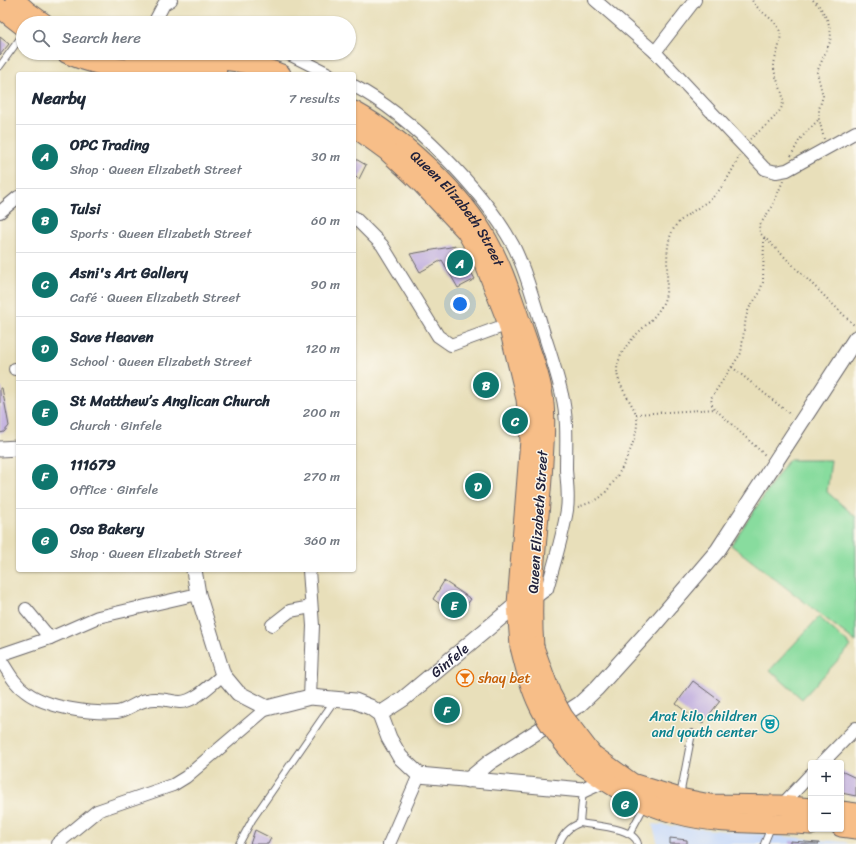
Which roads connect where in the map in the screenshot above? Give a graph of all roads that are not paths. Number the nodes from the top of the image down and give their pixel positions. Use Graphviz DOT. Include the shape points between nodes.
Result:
graph roads {
  1 [pos="15,0"];
  2 [pos="171,0"];
  3 [pos="595,0"];
  4 [pos="695,0"];
  5 [pos="0,8"];
  6 [pos="34,16"];
  7 [pos="158,16"];
  8 [pos="16,21"];
  9 [pos="16,44"];
  10 [pos="655,52"];
  11 [pos="86,60"];
  12 [pos="136,60"];
  13 [pos="226,60"];
  14 [pos="301,60"];
  15 [pos="0,66"];
  16 [pos="205,72"];
  17 [pos="277,72"];
  18 [pos="325,72"];
  19 [pos="356,87"];
  20 [pos="356,112"];
  21 [pos="356,129"];
  22 [pos="856,132"];
  23 [pos="356,219"];
  24 [pos="514,322"];
  25 [pos="856,338"];
  26 [pos="16,448"];
  27 [pos="0,449"];
  28 [pos="194,572"];
  29 [pos="309,572"];
  30 [pos="198,594"];
  31 [pos="524,602"];
  32 [pos="311,607"];
  33 [pos="26,609"];
  34 [pos="272,625"];
  35 [pos="50,638"];
  36 [pos="0,655"];
  37 [pos="0,659"];
  38 [pos="223,675"];
  39 [pos="310,697"];
  40 [pos="336,698"];
  41 [pos="267,708"];
  42 [pos="380,714"];
  43 [pos="856,728"];
  44 [pos="692,733"];
  45 [pos="586,759"];
  46 [pos="825,760"];
  47 [pos="419,775"];
  48 [pos="808,777"];
  49 [pos="468,780"];
  50 [pos="603,781"];
  51 [pos="583,790"];
  52 [pos="680,798"];
  53 [pos="645,804"];
  54 [pos="780,805"];
  55 [pos="808,808"];
  56 [pos="844,811"];
  57 [pos="856,813"];
  58 [pos="580,823"];
  59 [pos="773,823"];
  60 [pos="808,825"];
  61 [pos="844,827"];
  62 [pos="856,829"];
  63 [pos="630,833"];
  64 [pos="57,844"];
  65 [pos="238,844"];
  66 [pos="389,844"];
  67 [pos="559,844"];
  68 [pos="638,844"];
  69 [pos="764,844"];
  1 -- 6 [label="main road"];
  2 -- 7 [label="street" via="164,4"];
  3 -- 10 [label="street"];
  4 -- 10 [label="street"];
  5 -- 8 [label="main road"];
  9 -- 15 [label="lane"];
  10 -- 22 [label="street" via="765,169 776,172 787,170"];
  11 -- 12 [label="main road" via="98,64"];
  12 -- 16 [label="main road"];
  13 -- 17 [label="main road"];
  14 -- 18 [label="street"];
  19 -- 31 [label="street" via="392,110 449,163 494,214 514,246 530,285 563,396 566,422 567,510 547,589"];
  20 -- 24 [label="main road, Queen Elizabeth Street" via="405,147 436,176 478,223 489,242"];
  21 -- 24 [label="main road, Queen Elizabeth Street" via="420,182 466,231"];
  23 -- 24 [label="street" via="382,245 438,336 451,345"];
  24 -- 31 [label="main road, Queen Elizabeth Street" via="538,373 544,404 541,494"];
  25 -- 49 [label="street" via="718,550 597,688 580,704 490,762"];
  26 -- 27 [label="street"];
  28 -- 30 [label="street"];
  29 -- 32 [label="street"];
  30 -- 35 [label="street" via="98,617"];
  30 -- 38 [label="street"];
  31 -- 42 [label="street, Ginfele" via="403,699"];
  31 -- 45 [label="main road, Queen Elizabeth Street, bridge" via="529,682 539,707 556,734"];
  32 -- 34 [label="street" via="290,611"];
  32 -- 39 [label="street" via="313,626"];
  33 -- 35 [label="street"];
  35 -- 36 [label="street"];
  37 -- 38 [label="street" via="15,682 27,693 44,701 91,712 118,712 135,703 152,699 181,702 190,700"];
  38 -- 41 [label="street" via="238,693"];
  39 -- 40 [label="street"];
  39 -- 41 [label="street"];
  40 -- 42 [label="street" via="354,701"];
  40 -- 65 [label="lane"];
  41 -- 64 [label="street" via="186,777 173,785 97,810"];
  42 -- 47 [label="street" via="400,758"];
  43 -- 46 [label="street"];
  44 -- 52 [label="lane"];
  45 -- 50 [label="main road, Queen Elizabeth Street"];
  45 -- 52 [label="main road, Queen Elizabeth Street" via="632,783"];
  47 -- 49 [label="street"];
  47 -- 66 [label="street"];
  48 -- 54 [label="street"];
  49 -- 51 [label="street"];
  50 -- 51 [label="street"];
  50 -- 53 [label="main road, Queen Elizabeth Street"];
  51 -- 58 [label="lane"];
  52 -- 54 [label="main road, Queen Elizabeth Street" via="717,805"];
  53 -- 59 [label="main road, Queen Elizabeth Street" via="678,815 709,820"];
  53 -- 63 [label="lane"];
  54 -- 55 [label="main road, Queen Elizabeth Street"];
  54 -- 59 [label="street"];
  56 -- 57 [label="main road"];
  58 -- 63 [label="lane"];
  58 -- 67 [label="lane" via="563,834"];
  59 -- 60 [label="main road, Queen Elizabeth Street"];
  59 -- 69 [label="lane"];
  61 -- 62 [label="main road"];
  63 -- 68 [label="lane"];
}
